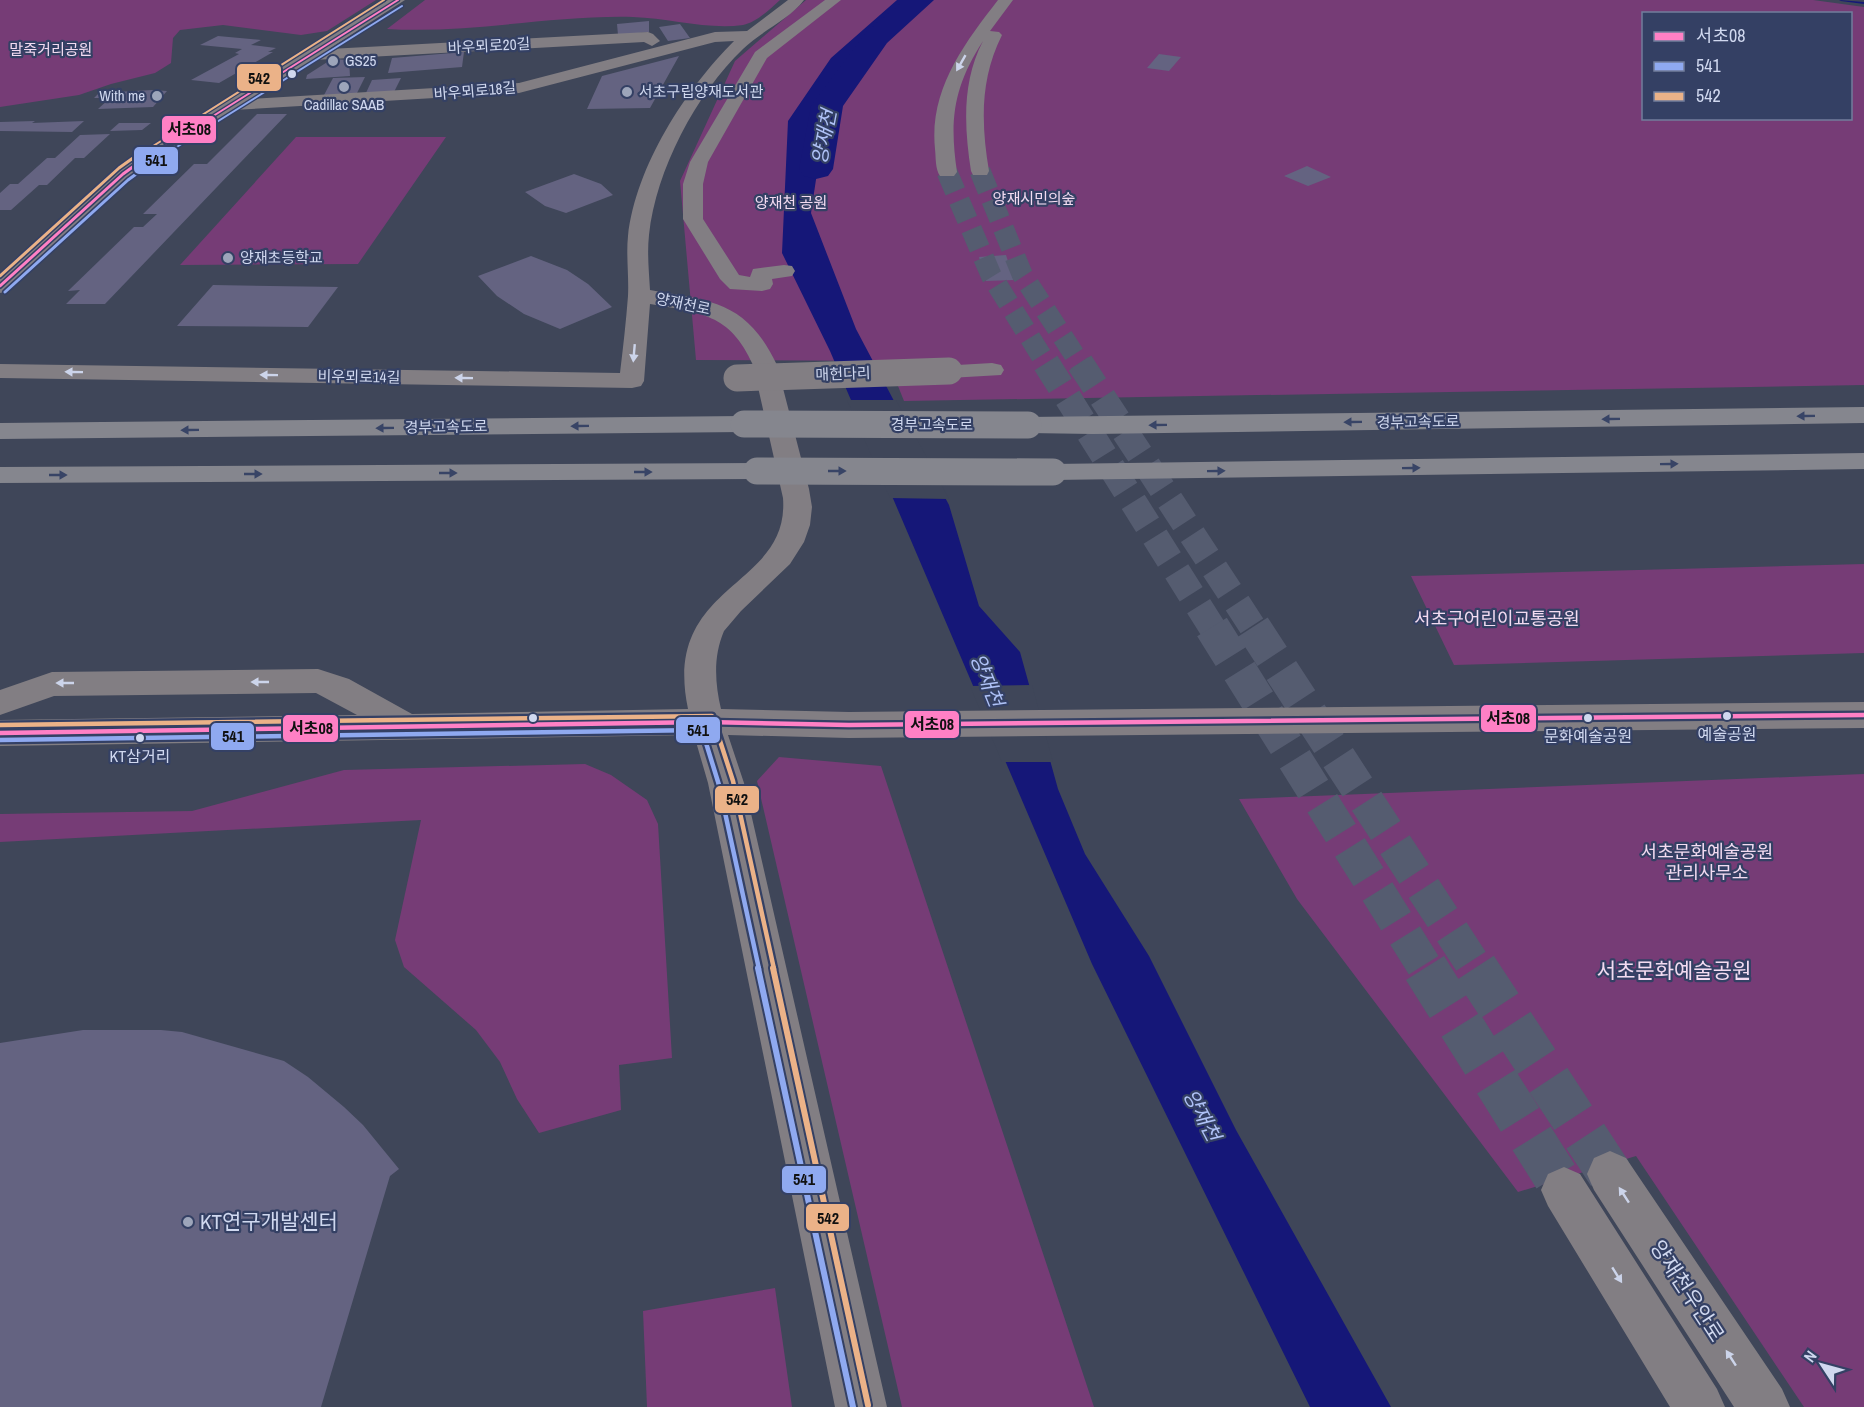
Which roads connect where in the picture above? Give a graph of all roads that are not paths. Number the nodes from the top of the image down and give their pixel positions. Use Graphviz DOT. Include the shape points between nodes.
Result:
graph roads {
  1 [pos="398,0"];
  2 [pos="797,0"];
  3 [pos="834,0"];
  4 [pos="1019,0"];
  5 [pos="1002,11"];
  6 [pos="750,35"];
  7 [pos="662,50"];
  8 [pos="311,55"];
  9 [pos="229,105"];
  10 [pos="980,171"];
  11 [pos="947,172"];
  12 [pos="784,271"];
  13 [pos="0,286"];
  14 [pos="639,295"];
  15 [pos="992,370"];
  16 [pos="0,371"];
  17 [pos="737,378"];
  18 [pos="1864,415"];
  19 [pos="0,431"];
  20 [pos="1864,461"];
  21 [pos="0,475"];
  22 [pos="0,703"];
  23 [pos="1864,715"];
  24 [pos="706,722"];
  25 [pos="406,726"];
  26 [pos="0,733"];
  27 [pos="1610,1174"];
  28 [pos="1564,1190"];
  29 [pos="861,1407"];
  30 [pos="1699,1407"];
  31 [pos="1764,1407"];
  1 -- 8 [label="street"];
  2 -- 6 [label="street, 양재천로"];
  3 -- 12 [label="street" via="761,55 699,162 693,184 693,219 730,279 738,284 762,284 761,274"];
  4 -- 5 [label="street"];
  5 -- 10 [label="street" via="987,47 974,103"];
  5 -- 11 [label="street, one-way" via="961,61 950,82 943,132"];
  6 -- 7 [label="street, 바우뫼로18길" via="715,37"];
  6 -- 14 [label="street, 양재천로" via="717,66 674,131 660,162 643,209 638,237"];
  7 -- 8 [label="street, 바우뫼로20길" via="648,37"];
  7 -- 9 [label="street, 바우뫼로18길" via="508,89"];
  8 -- 9 [label="street"];
  9 -- 13 [label="street" via="123,174"];
  14 -- 16 [label="street, 비우뫼로14길, one-way" via="632,381"];
  14 -- 24 [label="street, 양재천로" via="710,309 726,315 750,334 765,364 799,506 785,551 709,629 700,652"];
  15 -- 17 [label="street, 매헌다리, bridge"];
  18 -- 19 [label="highway, 경부고속도로, one-way, bridge" via="1093,426 744,424"];
  21 -- 20 [label="highway, one-way, bridge" via="1053,472"];
  25 -- 22 [label="street, one-way" via="318,681 52,684"];
  23 -- 24 [label="street" via="849,725"];
  24 -- 25 [label="street"];
  24 -- 29 [label="street, 양재천로" via="728,790"];
  25 -- 26 [label="street"];
  31 -- 27 [label="street, 양재천우안로, one-way"];
  28 -- 30 [label="street, one-way"];
}
